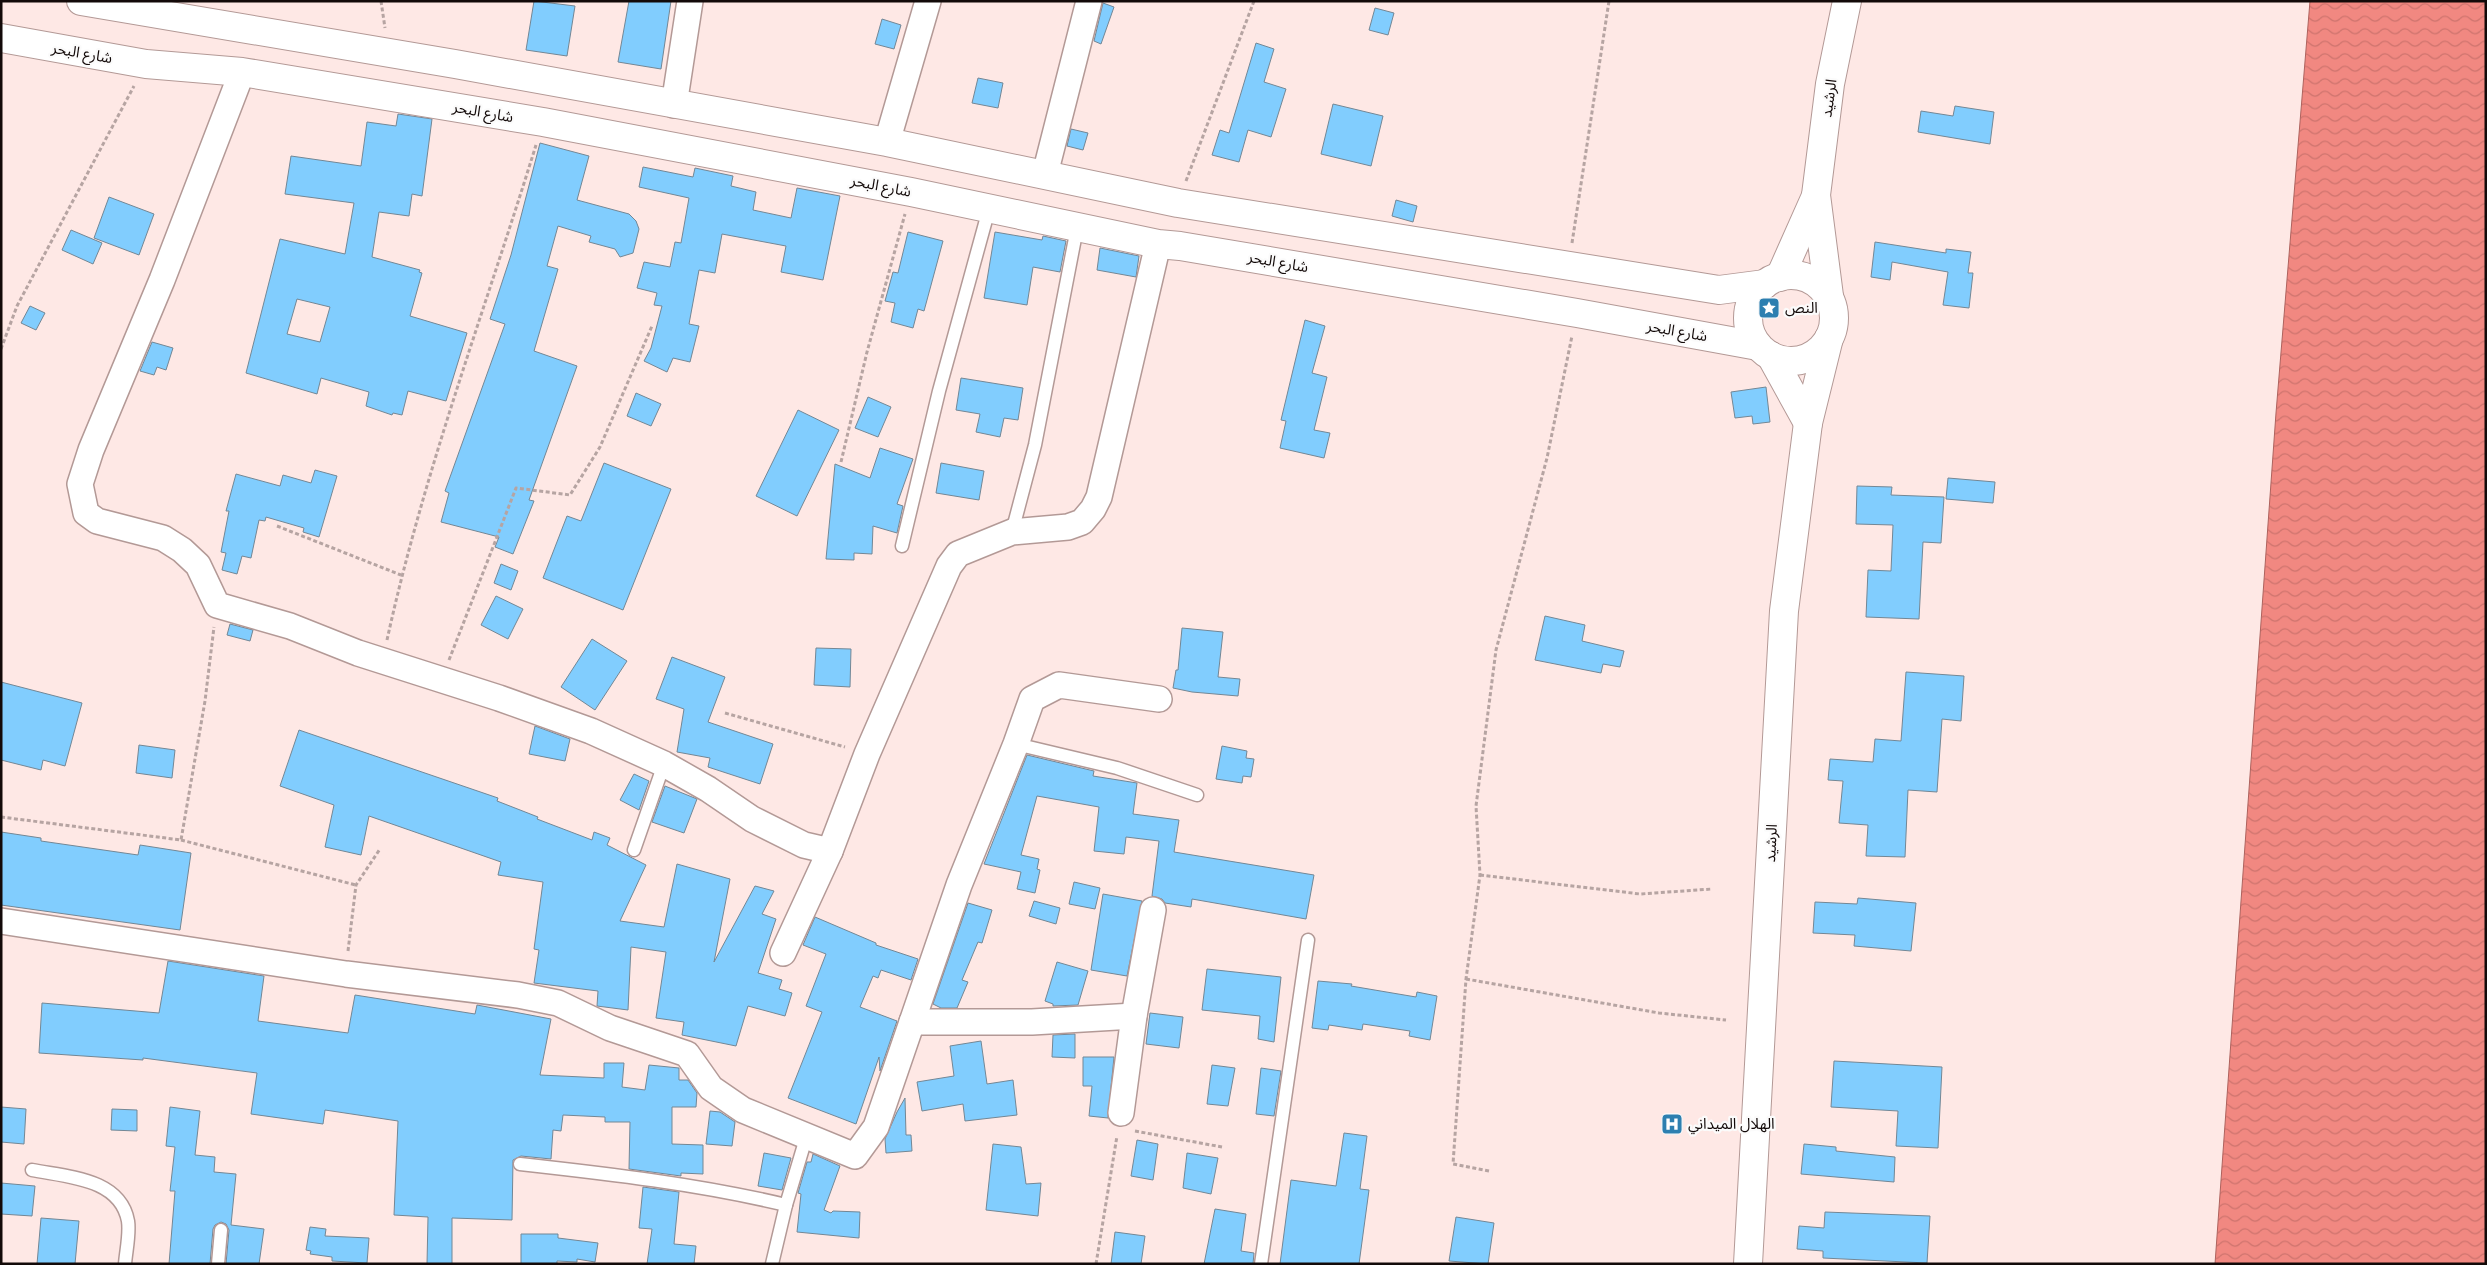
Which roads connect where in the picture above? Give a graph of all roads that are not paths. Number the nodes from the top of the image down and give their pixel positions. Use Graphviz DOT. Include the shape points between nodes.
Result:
graph roads {
  1 [pos="81,1"];
  2 [pos="690,1"];
  3 [pos="928,1"];
  4 [pos="1089,1"];
  5 [pos="1847,1"];
  6 [pos="1,38"];
  7 [pos="242,72"];
  8 [pos="674,104"];
  9 [pos="887,142"];
  10 [pos="1045,174"];
  11 [pos="1816,195"];
  12 [pos="989,209"];
  13 [pos="1077,228"];
  14 [pos="1158,244"];
  15 [pos="1773,280"];
  16 [pos="1829,296"];
  17 [pos="1829,338"];
  18 [pos="1765,351"];
  19 [pos="1808,423"];
  20 [pos="1012,532"];
  21 [pos="902,546"];
  22 [pos="1159,699"];
  23 [pos="1016,744"];
  24 [pos="664,764"];
  25 [pos="1197,795"];
  26 [pos="634,850"];
  27 [pos="830,851"];
  28 [pos="1153,910"];
  29 [pos="1,921"];
  30 [pos="1308,940"];
  31 [pos="783,953"];
  32 [pos="1134,1016"];
  33 [pos="912,1022"];
  34 [pos="1120,1120"];
  35 [pos="806,1138"];
  36 [pos="520,1164"];
  37 [pos="32,1170"];
  38 [pos="786,1205"];
  39 [pos="220,1230"];
  40 [pos="125,1264"];
  41 [pos="218,1264"];
  42 [pos="772,1264"];
  43 [pos="1262,1264"];
  44 [pos="1748,1264"];
  1 -- 8 [label="main road"];
  2 -- 8 [label="street"];
  3 -- 9 [label="street"];
  4 -- 10 [label="street"];
  5 -- 11 [label="main road, الرشيد" via="1830,84"];
  6 -- 7 [label="main road, شارع البحر" via="146,64"];
  7 -- 12 [label="main road, شارع البحر" via="543,122"];
  7 -- 24 [label="street" via="162,280 91,450 80,484 86,514 97,521 163,538 182,550 198,565 217,605 290,626 591,731"];
  8 -- 9 [label="main road"];
  9 -- 10 [label="main road"];
  10 -- 15 [label="main road" via="1178,203 1719,290"];
  11 -- 15 [label="main road, الرشيد"];
  11 -- 16 [label="main road, الرشيد"];
  12 -- 13 [label="main road, شارع البحر"];
  12 -- 21 [label="lane" via="939,391"];
  13 -- 14 [label="main road, شارع البحر"];
  13 -- 20 [label="lane" via="1036,445"];
  14 -- 18 [label="main road, شارع البحر" via="1577,313"];
  14 -- 20 [label="street" via="1101,487 1093,509 1082,522 1068,527"];
  15 -- 16 [label="main road" via="1792,275 1807,278"];
  15 -- 18 [label="main road" via="1755,294 1748,321 1751,334"];
  16 -- 17 [label="main road" via="1834,310 1834,325"];
  17 -- 18 [label="main road" via="1821,350 1796,361 1782,360"];
  17 -- 19 [label="main road, الرشيد"];
  18 -- 19 [label="main road"];
  19 -- 44 [label="main road, الرشيد" via="1784,611"];
  20 -- 27 [label="street" via="958,554 950,566 867,754"];
  22 -- 23 [label="street" via="1059,685 1032,699"];
  23 -- 25 [label="lane" via="1117,768"];
  23 -- 33 [label="street" via="959,885"];
  24 -- 26 [label="lane"];
  24 -- 27 [label="street" via="752,819 804,845"];
  27 -- 31 [label="street"];
  28 -- 32 [label="street"];
  29 -- 35 [label="street" via="346,974 518,995 558,1004 610,1028 687,1054 711,1088 743,1110"];
  30 -- 43 [label="lane"];
  32 -- 33 [label="street" via="1032,1022"];
  32 -- 34 [label="street"];
  33 -- 35 [label="street" via="876,1127 855,1156"];
  35 -- 38 [label="lane"];
  36 -- 38 [label="lane" via="727,1191"];
  37 -- 40 [label="lane" via="100,1185 119,1200 128,1223"];
  38 -- 42 [label="lane"];
  39 -- 41 [label="lane"];
}
